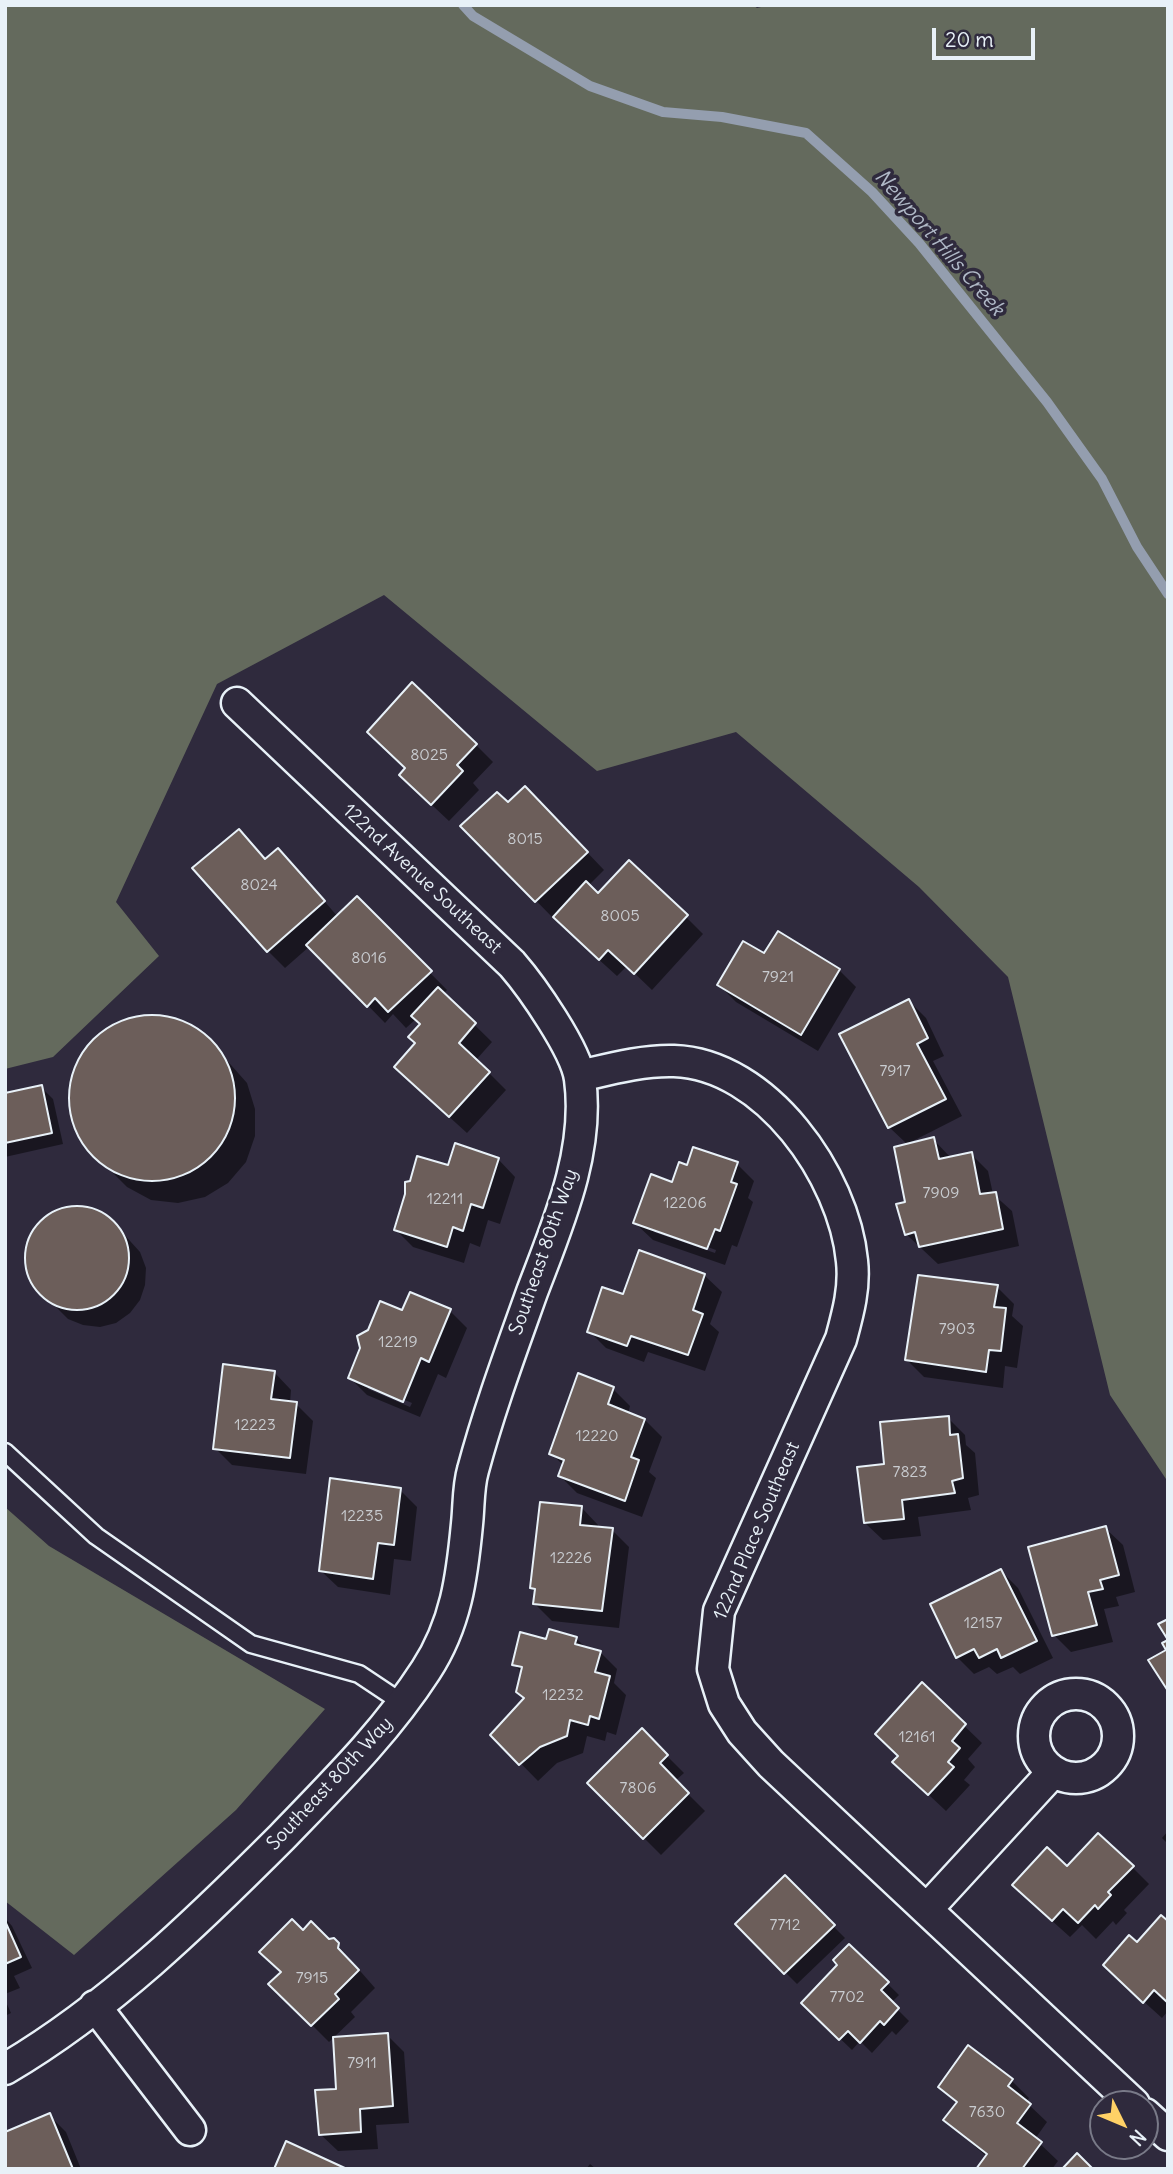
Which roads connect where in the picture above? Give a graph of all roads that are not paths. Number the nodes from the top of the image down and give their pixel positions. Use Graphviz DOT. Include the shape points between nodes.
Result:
graph roads {
  1 [pos="237,704"];
  2 [pos="580,1076"];
  3 [pos="5,1451"];
  4 [pos="404,1704"];
  5 [pos="1053,1772"];
  6 [pos="928,1908"];
  7 [pos="95,2006"];
  8 [pos="5,2069"];
  9 [pos="1119,2090"];
  10 [pos="190,2130"];
  1 -- 2 [label="street, 122nd Avenue Southeast" via="512,964 536,992"];
  2 -- 4 [label="street, Southeast 80th Way" via="578,1139 563,1208 471,1475 460,1590 449,1628"];
  2 -- 6 [label="street, 122nd Place Southeast" via="675,1060 740,1082 771,1105 805,1142 837,1203 852,1261 852,1294 841,1339 719,1611 713,1670 724,1704 757,1748"];
  3 -- 4 [label="lane" via="96,1536 251,1644 359,1674"];
  4 -- 7 [label="street, Southeast 80th Way" via="348,1769 200,1919"];
  5 -- 6 [label="street"];
  6 -- 9 [label="street, 122nd Place Southeast"];
  7 -- 8 [label="street, Southeast 80th Way"];
  7 -- 10 [label="street"];
}
